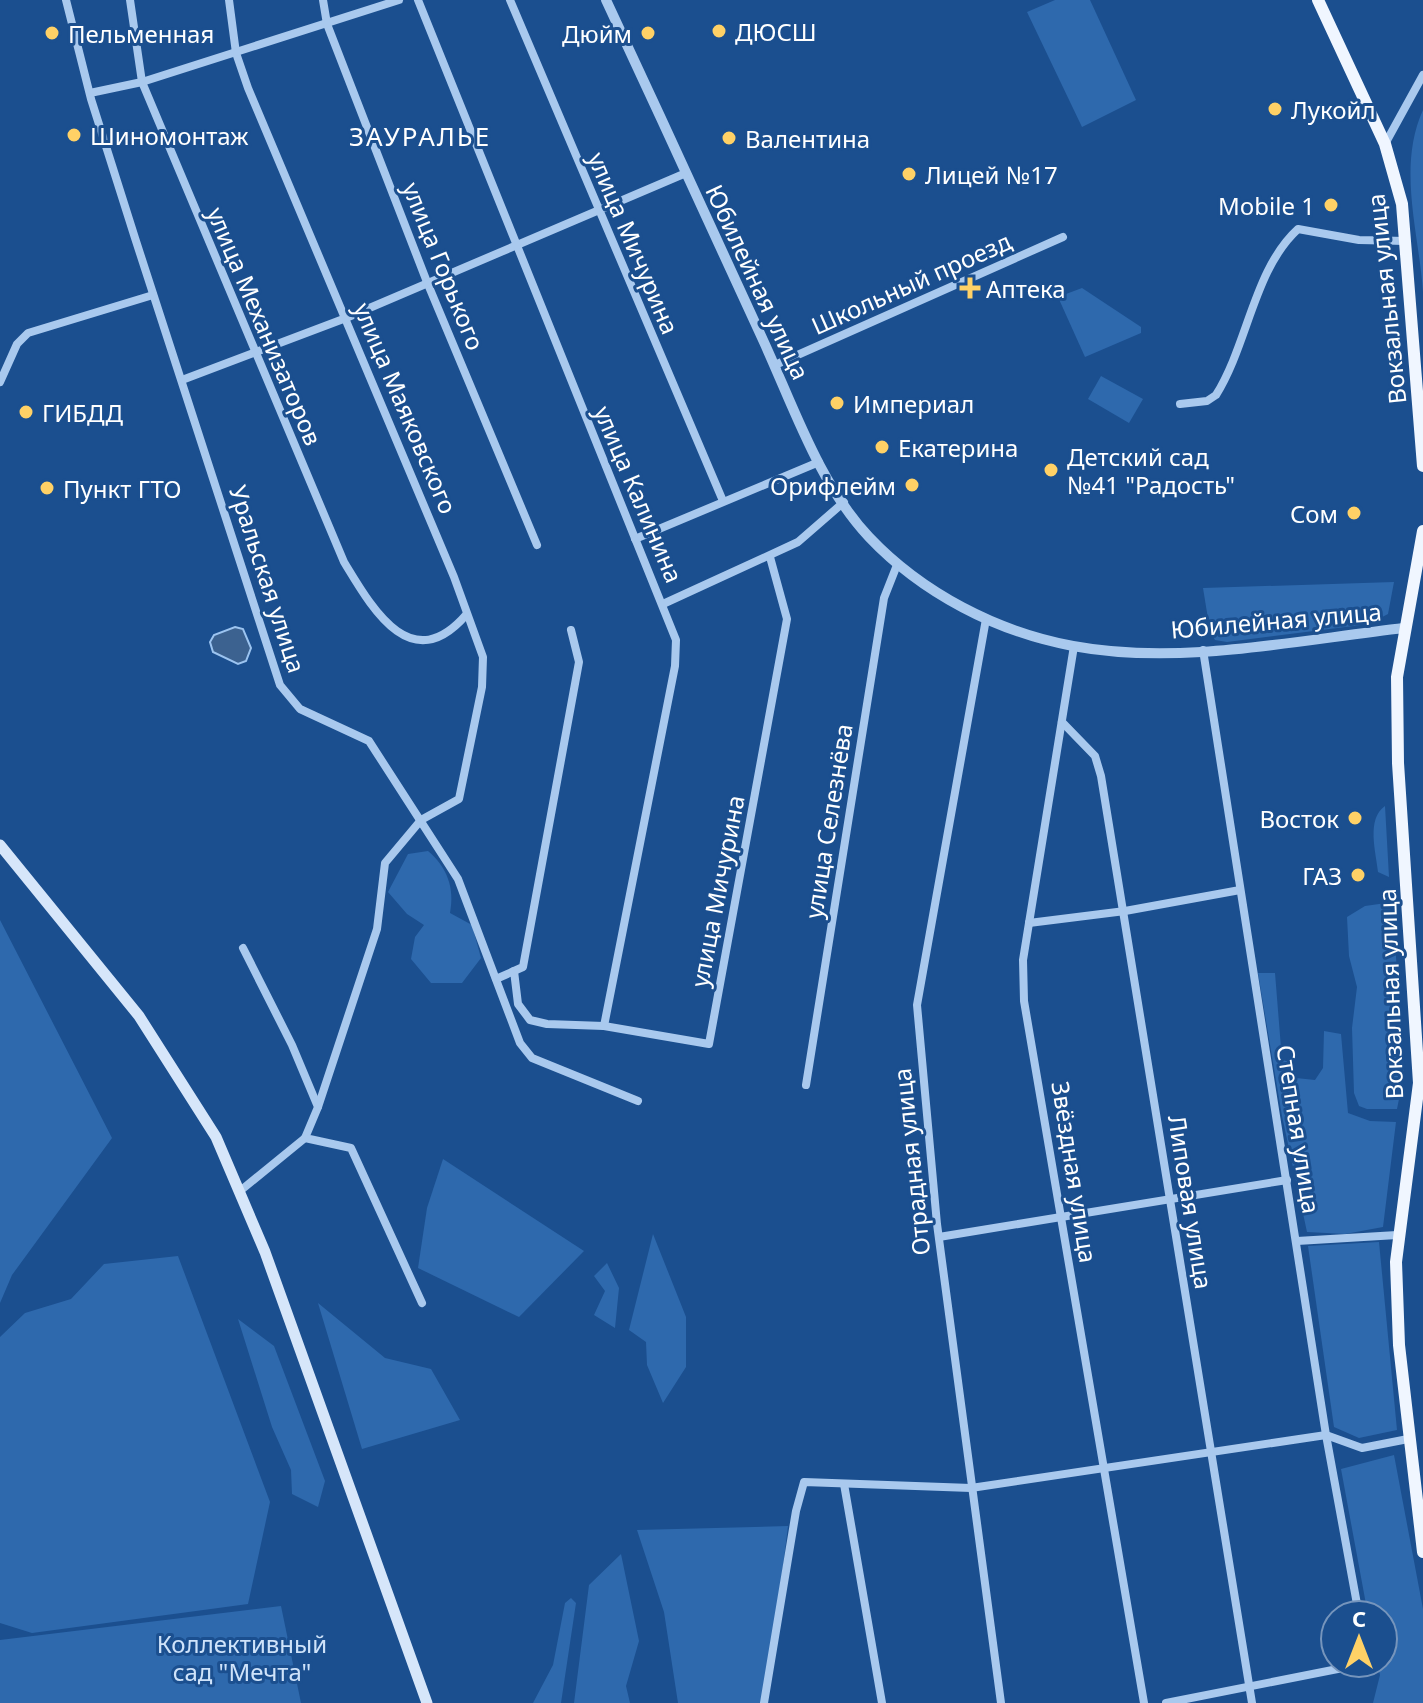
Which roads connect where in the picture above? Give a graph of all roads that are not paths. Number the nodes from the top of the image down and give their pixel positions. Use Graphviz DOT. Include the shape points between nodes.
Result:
graph roads {
  1 [pos="66,0"];
  2 [pos="130,0"];
  3 [pos="229,0"];
  4 [pos="323,0"];
  5 [pos="399,0"];
  6 [pos="418,0"];
  7 [pos="510,0"];
  8 [pos="606,0"];
  9 [pos="1318,0"];
  10 [pos="327,24"];
  11 [pos="236,53"];
  12 [pos="1423,75"];
  13 [pos="142,82"];
  14 [pos="90,93"];
  15 [pos="1385,144"];
  16 [pos="686,173"];
  17 [pos="598,211"];
  18 [pos="1063,237"];
  19 [pos="1407,241"];
  20 [pos="514,245"];
  21 [pos="427,282"];
  22 [pos="153,295"];
  23 [pos="346,318"];
  24 [pos="255,355"];
  25 [pos="775,365"];
  26 [pos="182,380"];
  27 [pos="0,382"];
  28 [pos="1180,404"];
  29 [pos="819,462"];
  30 [pos="1423,466"];
  31 [pos="723,501"];
  32 [pos="844,502"];
  33 [pos="1423,531"];
  34 [pos="635,539"];
  35 [pos="537,545"];
  36 [pos="770,557"];
  37 [pos="897,565"];
  38 [pos="663,604"];
  39 [pos="466,615"];
  40 [pos="986,619"];
  41 [pos="1404,628"];
  42 [pos="571,630"];
  43 [pos="1074,646"];
  44 [pos="1203,650"];
  45 [pos="1062,722"];
  46 [pos="421,820"];
  47 [pos="0,845"];
  48 [pos="1240,890"];
  49 [pos="1125,911"];
  50 [pos="1029,923"];
  51 [pos="243,948"];
  52 [pos="514,971"];
  53 [pos="496,979"];
  54 [pos="604,1026"];
  55 [pos="806,1085"];
  56 [pos="638,1101"];
  57 [pos="318,1107"];
  58 [pos="305,1138"];
  59 [pos="1287,1180"];
  60 [pos="240,1191"];
  61 [pos="1171,1200"];
  62 [pos="1061,1218"];
  63 [pos="1397,1235"];
  64 [pos="939,1237"];
  65 [pos="1297,1241"];
  66 [pos="422,1303"];
  67 [pos="1326,1435"];
  68 [pos="1408,1439"];
  69 [pos="1211,1451"];
  70 [pos="1102,1471"];
  71 [pos="844,1484"];
  72 [pos="971,1488"];
  73 [pos="1423,1552"];
  74 [pos="1356,1599"];
  75 [pos="1319,1674"];
  76 [pos="1249,1688"];
  77 [pos="427,1703"];
  78 [pos="764,1703"];
  79 [pos="882,1703"];
  80 [pos="1001,1703"];
  81 [pos="1144,1703"];
  82 [pos="1166,1703"];
  83 [pos="1252,1703"];
  1 -- 14 [label="street, Уральская улица"];
  2 -- 13 [label="street, улица Механизаторов"];
  3 -- 11 [label="street, улица Маяковского"];
  4 -- 10 [label="street, улица Горького"];
  5 -- 10 [label="street"];
  6 -- 20 [label="street, улица Калинина"];
  7 -- 17 [label="street, улица Мичурина"];
  8 -- 16 [label="street, Юбилейная улица"];
  9 -- 15 [label="main road, Вокзальная улица"];
  10 -- 11 [label="street"];
  10 -- 21 [label="street, улица Горького"];
  11 -- 13 [label="street"];
  11 -- 23 [label="street, улица Маяковского"];
  12 -- 15 [label="street"];
  13 -- 14 [label="street"];
  13 -- 24 [label="street, улица Механизаторов"];
  14 -- 22 [label="street, Уральская улица"];
  15 -- 19 [label="main road, Вокзальная улица"];
  16 -- 17 [label="street"];
  16 -- 25 [label="street, Юбилейная улица"];
  17 -- 20 [label="street"];
  17 -- 31 [label="street, улица Мичурина"];
  18 -- 25 [label="street, Школьный проезд"];
  19 -- 28 [label="street" via="1359,240 1298,229 1269,268 1246,334 1216,395"];
  19 -- 30 [label="main road, Вокзальная улица"];
  20 -- 21 [label="street"];
  20 -- 34 [label="street, улица Калинина"];
  21 -- 23 [label="street"];
  21 -- 35 [label="street, улица Горького"];
  22 -- 26 [label="street, Уральская улица"];
  22 -- 27 [label="street" via="28,333 17,344"];
  23 -- 24 [label="street"];
  23 -- 39 [label="street, улица Маяковского"];
  24 -- 26 [label="street"];
  24 -- 39 [label="street, улица Механизаторов" via="344,562 372,608 394,631 413,639 446,635"];
  25 -- 29 [label="street, Юбилейная улица"];
  26 -- 46 [label="street, Уральская улица" via="280,685 300,709 369,741"];
  29 -- 31 [label="street"];
  29 -- 32 [label="street, Юбилейная улица"];
  31 -- 34 [label="street"];
  32 -- 36 [label="street" via="798,542"];
  32 -- 37 [label="street, Юбилейная улица"];
  33 -- 41 [label="main road, Вокзальная улица"];
  34 -- 38 [label="street, улица Калинина"];
  36 -- 38 [label="street"];
  36 -- 54 [label="street, улица Мичурина" via="787,619 709,1044"];
  37 -- 40 [label="street, Юбилейная улица"];
  37 -- 55 [label="street, улица Селезнёва" via="884,598"];
  38 -- 54 [label="street, улица Калинина" via="676,640 675,666"];
  39 -- 46 [label="street, улица Маяковского" via="483,657 482,687 459,799"];
  40 -- 43 [label="street, Юбилейная улица"];
  40 -- 64 [label="street, Отрадная улица" via="917,1005"];
  41 -- 44 [label="street, Юбилейная улица"];
  41 -- 63 [label="main road, Вокзальная улица" via="1397,733 1419,1083"];
  42 -- 52 [label="street" via="579,662 572,707 523,967"];
  43 -- 44 [label="street, Юбилейная улица"];
  43 -- 45 [label="street, Звёздная улица"];
  44 -- 48 [label="street, Степная улица"];
  45 -- 49 [label="street, Липовая улица" via="1095,756"];
  45 -- 50 [label="street, Звёздная улица"];
  46 -- 53 [label="street, Уральская улица" via="458,879"];
  46 -- 57 [label="street" via="385,863 377,929"];
  47 -- 60 [label="main road" via="165,1053 216,1137"];
  48 -- 49 [label="street"];
  48 -- 59 [label="street, Степная улица"];
  49 -- 50 [label="street"];
  49 -- 61 [label="street, Липовая улица"];
  50 -- 62 [label="street, Звёздная улица" via="1024,1001"];
  51 -- 57 [label="street"];
  52 -- 53 [label="street"];
  52 -- 54 [label="street" via="518,1004 530,1020"];
  53 -- 56 [label="street, Уральская улица" via="520,1043 532,1058"];
  57 -- 58 [label="street"];
  58 -- 60 [label="street"];
  58 -- 66 [label="street" via="351,1148"];
  59 -- 61 [label="street"];
  59 -- 65 [label="street, Степная улица"];
  60 -- 77 [label="main road"];
  61 -- 62 [label="street"];
  61 -- 69 [label="street, Липовая улица"];
  62 -- 64 [label="street"];
  62 -- 70 [label="street, Звёздная улица"];
  63 -- 65 [label="street"];
  63 -- 68 [label="main road, Вокзальная улица" via="1396,1294"];
  64 -- 72 [label="street, Отрадная улица"];
  65 -- 67 [label="street, Степная улица"];
  67 -- 68 [label="street" via="1362,1448"];
  67 -- 69 [label="street"];
  67 -- 74 [label="street, Степная улица"];
  68 -- 73 [label="main road, Вокзальная улица"];
  69 -- 70 [label="street"];
  69 -- 76 [label="street, Липовая улица"];
  70 -- 72 [label="street"];
  70 -- 81 [label="street, Звёздная улица"];
  71 -- 72 [label="street"];
  71 -- 78 [label="street" via="804,1482"];
  71 -- 79 [label="street"];
  72 -- 80 [label="street, Отрадная улица"];
  75 -- 76 [label="street"];
  76 -- 82 [label="street"];
  76 -- 83 [label="street, Липовая улица"];
}
